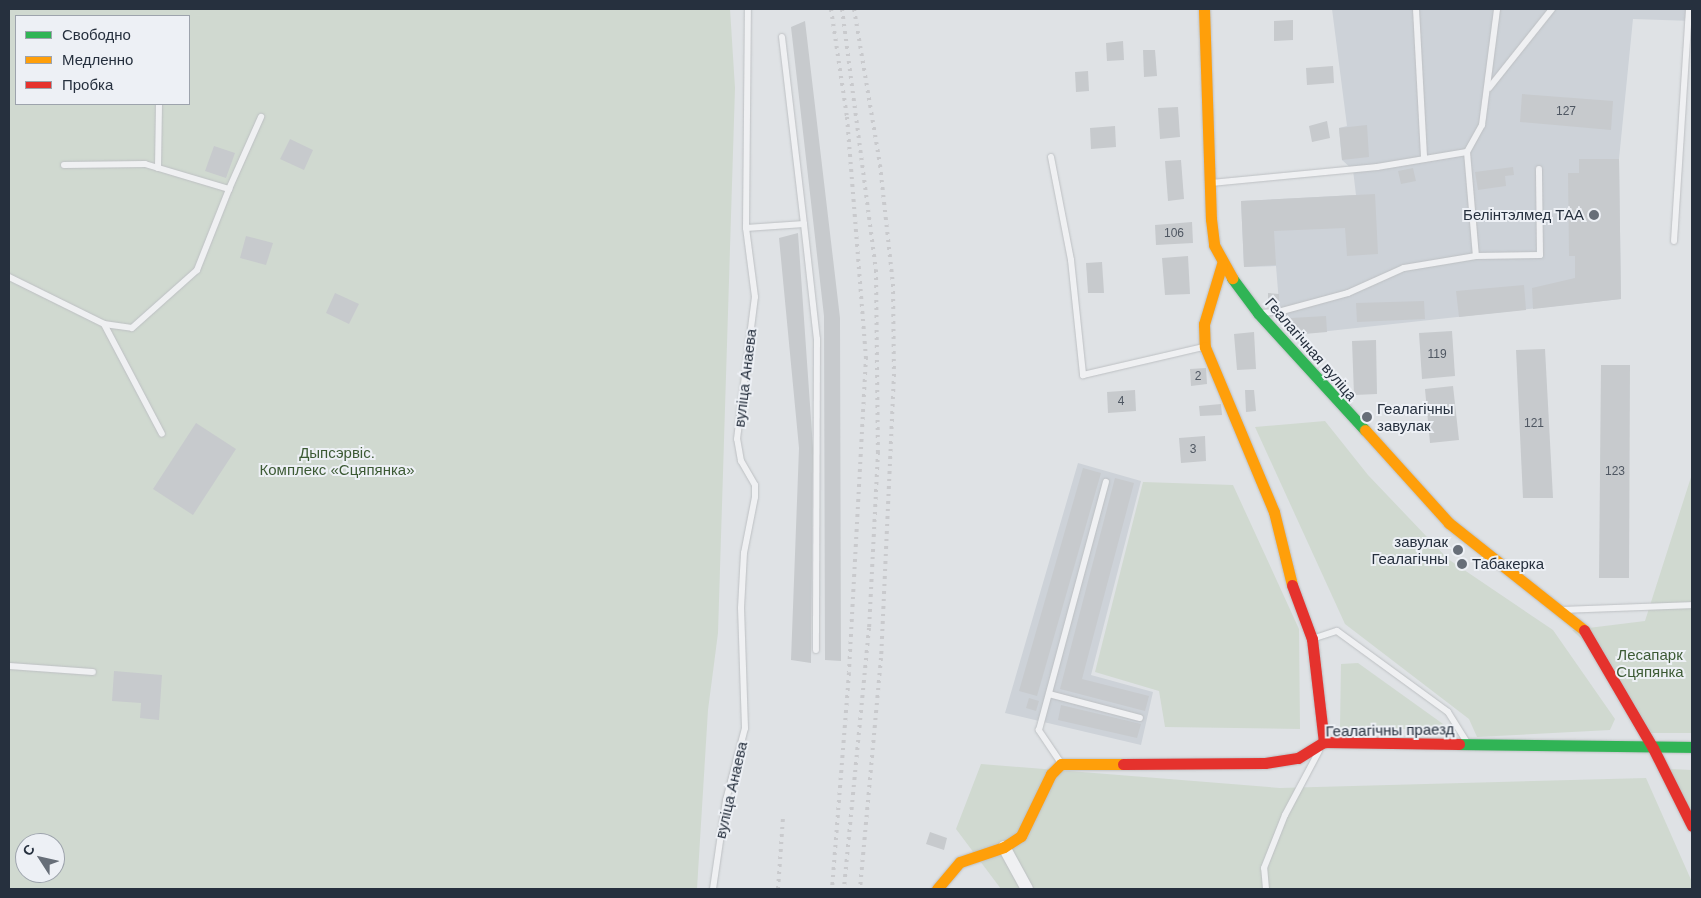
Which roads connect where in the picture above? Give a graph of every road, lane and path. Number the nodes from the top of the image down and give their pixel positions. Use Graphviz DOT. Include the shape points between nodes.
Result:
graph roads {
  1 [pos="748,9"];
  2 [pos="1204,9"];
  3 [pos="1416,9"];
  4 [pos="1497,9"];
  5 [pos="1552,9"];
  6 [pos="1689,9"];
  7 [pos="782,37"];
  8 [pos="1689,79"];
  9 [pos="1489,88"];
  10 [pos="159,105"];
  11 [pos="261,117"];
  12 [pos="1467,152"];
  13 [pos="1052,157"];
  14 [pos="1424,160"];
  15 [pos="64,165"];
  16 [pos="158,168"];
  17 [pos="1539,169"];
  18 [pos="1209,183"];
  19 [pos="229,189"];
  20 [pos="804,224"];
  21 [pos="746,228"];
  22 [pos="1674,241"];
  23 [pos="1476,256"];
  24 [pos="1222,264"];
  25 [pos="9,277"];
  26 [pos="1258,313"];
  27 [pos="104,324"];
  28 [pos="1205,346"];
  29 [pos="162,434"];
  30 [pos="1106,482"];
  31 [pos="1692,605"];
  32 [pos="1558,610"];
  33 [pos="1312,639"];
  34 [pos="816,650"];
  35 [pos="9,666"];
  36 [pos="93,672"];
  37 [pos="1049,694"];
  38 [pos="1140,718"];
  39 [pos="1324,742"];
  40 [pos="1467,744"];
  41 [pos="1692,747"];
  42 [pos="1653,748"];
  43 [pos="1061,764"];
  44 [pos="1692,826"];
  45 [pos="1004,847"];
  46 [pos="713,889"];
  47 [pos="937,889"];
  48 [pos="1027,889"];
  49 [pos="1266,889"];
  1 -- 21 [label="lane, вуліца Анаева"];
  2 -- 18 [label="street, Геалагічная вуліца"];
  3 -- 14 [label="lane"];
  4 -- 9 [label="lane"];
  5 -- 9 [label="lane"];
  6 -- 8 [label="lane"];
  7 -- 20 [label="lane"];
  8 -- 22 [label="lane"];
  9 -- 12 [label="lane" via="1482,125"];
  10 -- 16 [label="lane"];
  11 -- 19 [label="lane"];
  12 -- 14 [label="lane"];
  12 -- 23 [label="lane"];
  13 -- 28 [label="lane" via="1071,260 1083,375"];
  14 -- 18 [label="lane"];
  15 -- 16 [label="lane" via="145,164"];
  16 -- 19 [label="lane"];
  17 -- 23 [label="lane" via="1540,255"];
  18 -- 24 [label="street, Геалагічная вуліца" via="1214,245"];
  19 -- 27 [label="lane" via="197,270 132,328"];
  20 -- 21 [label="lane"];
  20 -- 34 [label="lane" via="817,339"];
  21 -- 46 [label="lane, вуліца Анаева" via="755,296 737,439 741,461 755,485 755,497 744,553 741,608 745,728 726,800"];
  23 -- 26 [label="lane" via="1404,268 1348,293 1282,311"];
  24 -- 26 [label="street, Геалагічная вуліца"];
  24 -- 28 [label="street" via="1204,324"];
  25 -- 27 [label="lane"];
  26 -- 32 [label="street, Геалагічная вуліца" via="1449,523"];
  27 -- 29 [label="lane"];
  28 -- 33 [label="street" via="1274,512 1293,589"];
  30 -- 37 [label="lane"];
  31 -- 32 [label="lane"];
  32 -- 42 [label="street, Геалагічная вуліца" via="1586,632"];
  33 -- 39 [label="street"];
  33 -- 40 [label="lane" via="1337,630 1448,712"];
  35 -- 36 [label="lane"];
  37 -- 38 [label="lane"];
  37 -- 43 [label="lane" via="1039,730"];
  39 -- 40 [label="street, Геалагічны праезд"];
  39 -- 43 [label="street, Геалагічны праезд" via="1298,758 1266,763"];
  39 -- 49 [label="lane" via="1285,816 1264,868"];
  40 -- 42 [label="street, Геалагічны праезд"];
  41 -- 42 [label="street, Геалагічны праезд"];
  42 -- 44 [label="street, Геалагічная вуліца"];
  43 -- 45 [label="street" via="1051,774 1021,836"];
  45 -- 47 [label="street" via="960,862"];
  45 -- 48 [label="street"];
}
